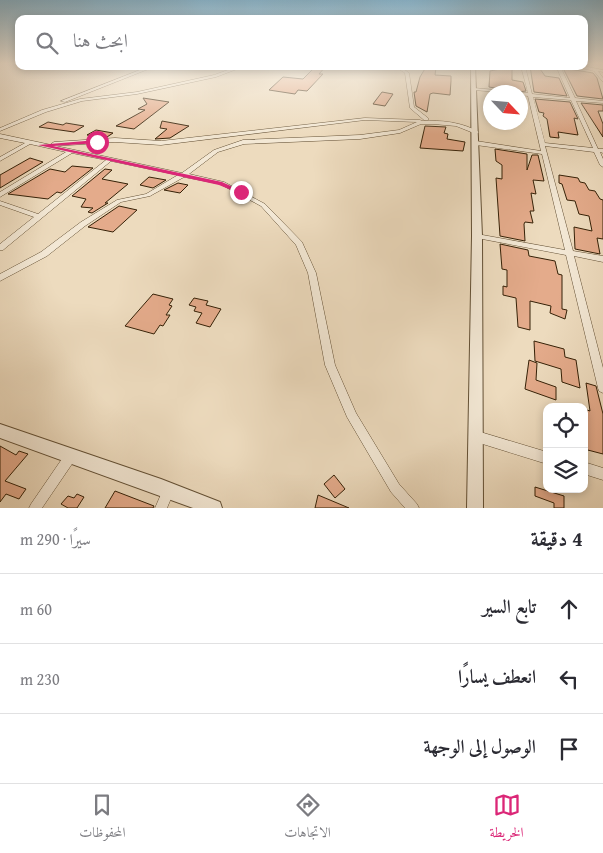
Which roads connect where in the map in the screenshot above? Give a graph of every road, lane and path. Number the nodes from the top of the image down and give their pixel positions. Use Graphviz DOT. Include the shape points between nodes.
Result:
graph roads {
  1 [pos="97,88"];
  2 [pos="161,88"];
  3 [pos="409,88"];
  4 [pos="527,88"];
  5 [pos="569,88"];
  6 [pos="474,89"];
  7 [pos="483,90"];
  8 [pos="529,95"];
  9 [pos="574,99"];
  10 [pos="603,102"];
  11 [pos="44,111"];
  12 [pos="435,122"];
  13 [pos="0,130"];
  14 [pos="0,136"];
  15 [pos="476,138"];
  16 [pos="28,143"];
  17 [pos="543,144"];
  18 [pos="40,145"];
  19 [pos="596,150"];
  20 [pos="71,151"];
  21 [pos="603,151"];
  22 [pos="545,153"];
  23 [pos="0,159"];
  24 [pos="109,160"];
  25 [pos="603,165"];
  26 [pos="182,175"];
  27 [pos="0,195"];
  28 [pos="0,203"];
  29 [pos="39,216"];
  30 [pos="477,236"];
  31 [pos="0,248"];
  32 [pos="570,254"];
  33 [pos="603,260"];
  34 [pos="0,278"];
  35 [pos="603,388"];
  36 [pos="0,431"];
  37 [pos="477,437"];
  38 [pos="70,457"];
  39 [pos="543,457"];
  40 [pos="588,469"];
  41 [pos="603,474"];
  42 [pos="169,489"];
  43 [pos="35,508"];
  44 [pos="161,508"];
  45 [pos="214,508"];
  46 [pos="412,508"];
  47 [pos="476,508"];
  1 -- 11 [label="street"];
  2 -- 11 [label="street" via="89,98"];
  3 -- 12 [label="street" via="412,108 419,116"];
  4 -- 8 [label="street"];
  5 -- 9 [label="street"];
  6 -- 7 [label="street"];
  6 -- 15 [label="street"];
  8 -- 9 [label="street"];
  8 -- 17 [label="street"];
  9 -- 10 [label="street"];
  9 -- 19 [label="street"];
  11 -- 13 [label="street"];
  12 -- 15 [label="street" via="457,125"];
  12 -- 18 [label="street" via="365,120 161,144 115,140"];
  12 -- 26 [label="street" via="360,137 236,143 216,150"];
  14 -- 16 [label="street"];
  15 -- 22 [label="street"];
  15 -- 30 [label="street"];
  16 -- 18 [label="street"];
  16 -- 23 [label="street"];
  17 -- 19 [label="street"];
  17 -- 22 [label="street"];
  18 -- 20 [label="street"];
  19 -- 21 [label="street"];
  19 -- 25 [label="street"];
  20 -- 24 [label="street"];
  20 -- 27 [label="street"];
  22 -- 32 [label="street"];
  24 -- 26 [label="street"];
  24 -- 29 [label="street"];
  26 -- 34 [label="street" via="148,195 119,201 44,254"];
  26 -- 46 [label="street" via="222,184 263,205 299,244 312,273 330,365 352,417 395,488"];
  28 -- 29 [label="street"];
  29 -- 31 [label="street"];
  30 -- 32 [label="street"];
  30 -- 37 [label="street"];
  32 -- 33 [label="street"];
  32 -- 35 [label="street"];
  36 -- 38 [label="street"];
  37 -- 39 [label="street"];
  37 -- 47 [label="street"];
  38 -- 42 [label="street"];
  38 -- 43 [label="street"];
  40 -- 41 [label="street"];
  42 -- 44 [label="street"];
  42 -- 45 [label="street"];
}
